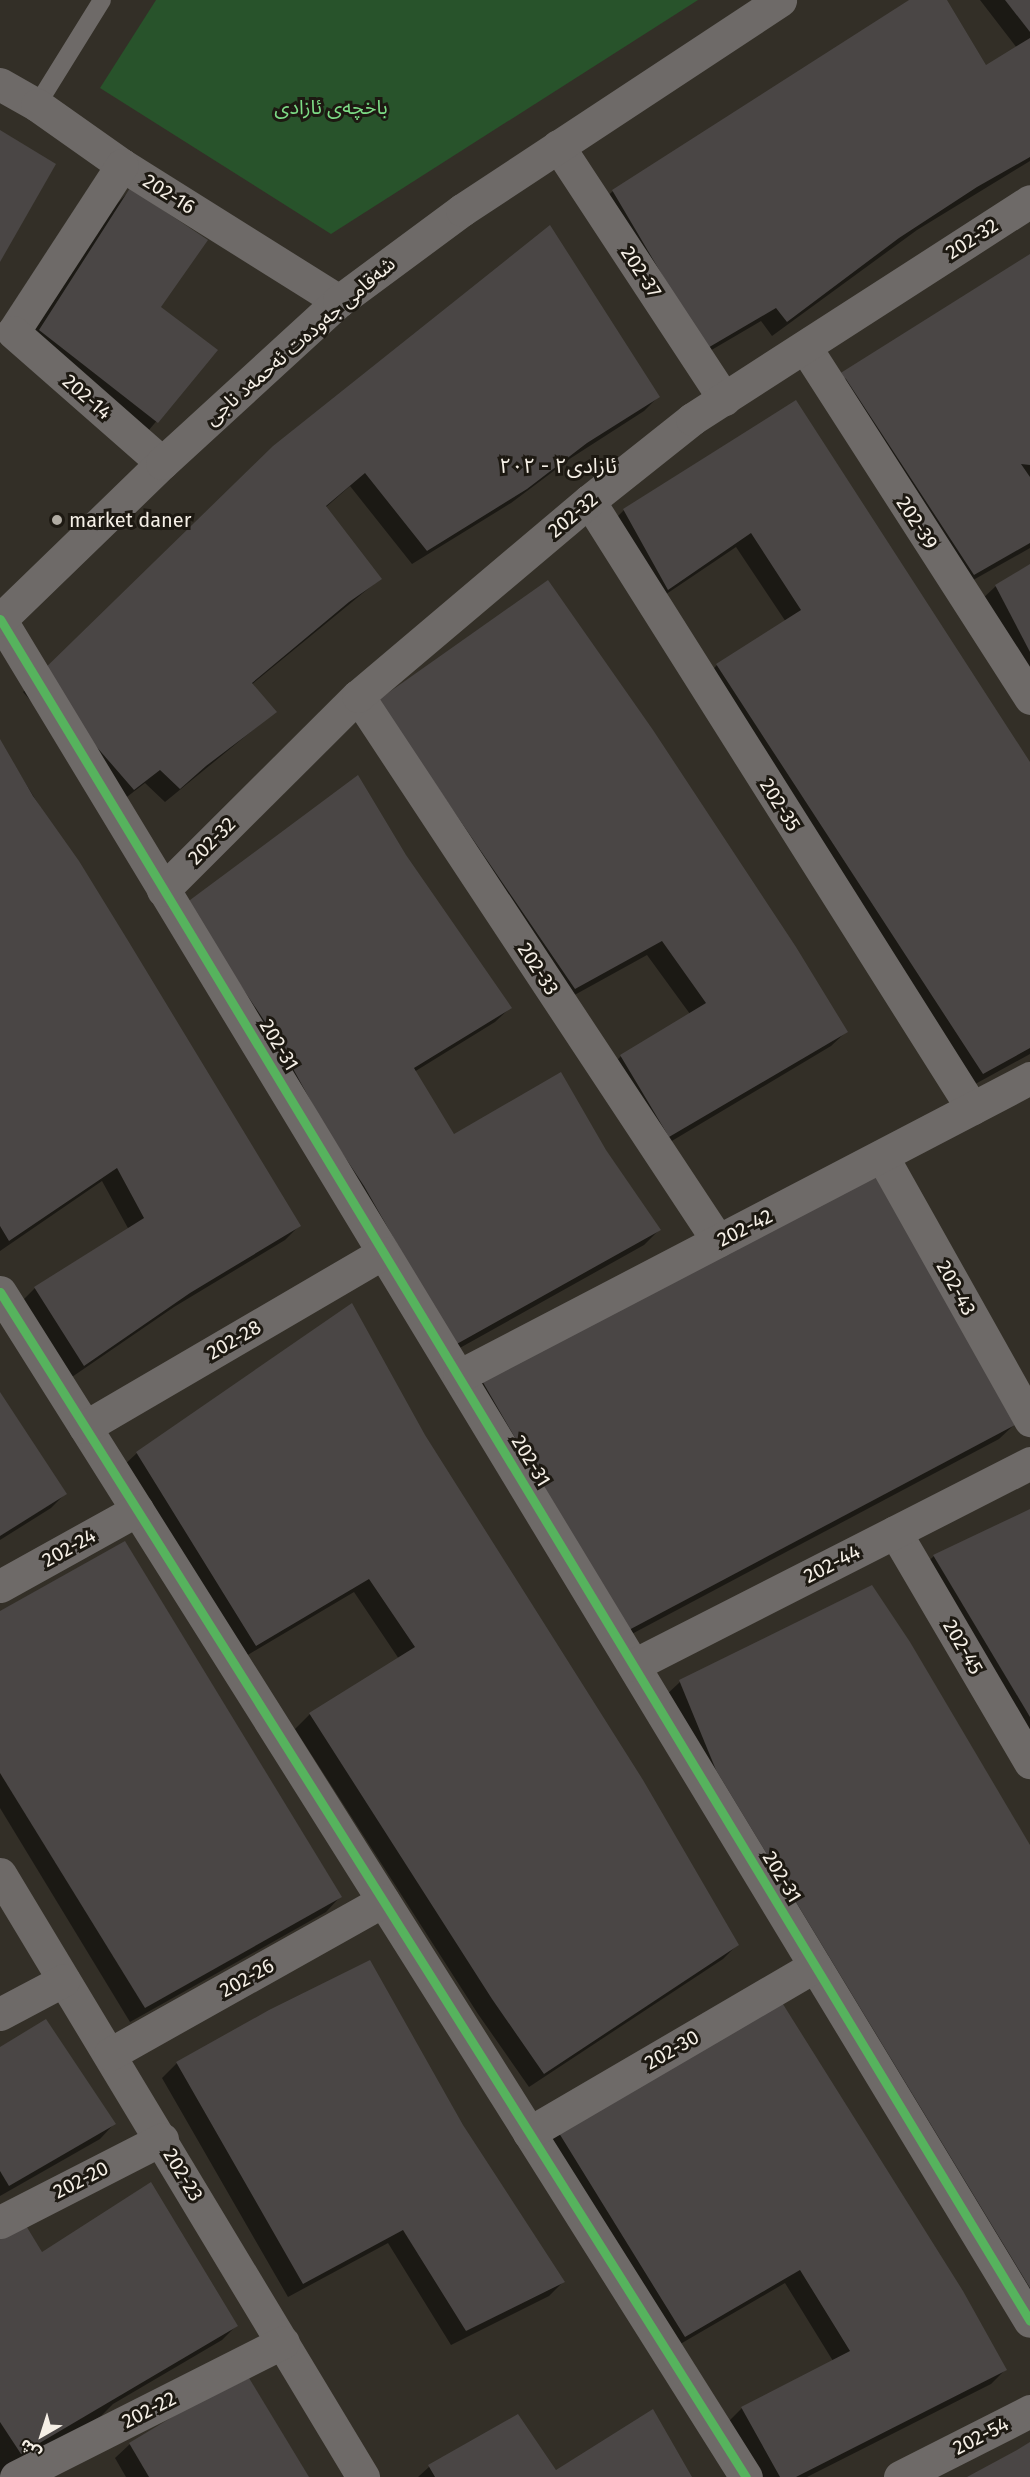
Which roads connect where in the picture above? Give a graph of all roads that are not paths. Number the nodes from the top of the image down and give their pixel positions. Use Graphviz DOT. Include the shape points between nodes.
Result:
graph roads {
  1 [pos="102,0"];
  2 [pos="780,0"];
  3 [pos="0,84"];
  4 [pos="36,105"];
  5 [pos="558,146"];
  6 [pos="122,165"];
  7 [pos="1030,201"];
  8 [pos="339,301"];
  9 [pos="805,347"];
  10 [pos="724,399"];
  11 [pos="162,463"];
  12 [pos="589,501"];
  13 [pos="0,620"];
  14 [pos="358,696"];
  15 [pos="1030,698"];
  16 [pos="163,890"];
  17 [pos="1030,1078"];
  18 [pos="972,1108"];
  19 [pos="882,1156"];
  20 [pos="718,1241"];
  21 [pos="383,1253"];
  22 [pos="0,1292"];
  23 [pos="459,1376"];
  24 [pos="1030,1420"];
  25 [pos="85,1427"];
  26 [pos="1030,1463"];
  27 [pos="137,1510"];
  28 [pos="895,1532"];
  29 [pos="0,1586"];
  30 [pos="634,1665"];
  31 [pos="1030,1762"];
  32 [pos="0,1874"];
  33 [pos="383,1901"];
  34 [pos="815,1966"];
  35 [pos="64,1980"];
  36 [pos="0,2014"];
  37 [pos="110,2054"];
  38 [pos="529,2133"];
  39 [pos="162,2139"];
  40 [pos="0,2222"];
  41 [pos="1030,2321"];
  42 [pos="283,2343"];
  43 [pos="1030,2411"];
  44 [pos="16,2477"];
  45 [pos="363,2477"];
  46 [pos="746,2477"];
  47 [pos="900,2477"];
  1 -- 4 [label="lane"];
  2 -- 5 [label="street, شەقامی جەودەت ئەحمەد ناجی"];
  3 -- 4 [label="street, 202-16"];
  4 -- 6 [label="street, 202-16"];
  5 -- 8 [label="street, شەقامی جەودەت ئەحمەد ناجی" via="444,222"];
  5 -- 10 [label="street, 202-37"];
  6 -- 8 [label="street, 202-16"];
  6 -- 11 [label="street, 202-14" via="13,332"];
  7 -- 9 [label="street, 202-32"];
  8 -- 11 [label="street, شەقامی جەودەت ئەحمەد ناجی"];
  9 -- 10 [label="street, 202-32"];
  9 -- 15 [label="street, 202-39"];
  10 -- 12 [label="street, 202-32" via="692,419"];
  11 -- 13 [label="street, شەقامی جەودەت ئەحمەد ناجی"];
  12 -- 14 [label="street, 202-32"];
  12 -- 18 [label="street, 202-35"];
  13 -- 16 [label="street, 202-31"];
  14 -- 16 [label="street, 202-32"];
  14 -- 20 [label="street, 202-33"];
  16 -- 21 [label="street, 202-31"];
  17 -- 18 [label="street, 202-42"];
  18 -- 19 [label="street, 202-42"];
  19 -- 20 [label="street, 202-42"];
  19 -- 24 [label="street, 202-43"];
  20 -- 23 [label="street, 202-42"];
  21 -- 23 [label="street, 202-31"];
  21 -- 25 [label="street, 202-28"];
  22 -- 25 [label="street"];
  23 -- 30 [label="street, 202-31"];
  25 -- 27 [label="street"];
  26 -- 28 [label="street, 202-44"];
  27 -- 29 [label="street, 202-24"];
  27 -- 33 [label="street"];
  28 -- 30 [label="street, 202-44"];
  28 -- 31 [label="street, 202-45"];
  30 -- 34 [label="street, 202-31"];
  32 -- 35 [label="street, 202-23"];
  33 -- 37 [label="street, 202-26"];
  33 -- 38 [label="street"];
  34 -- 38 [label="street, 202-30"];
  34 -- 41 [label="street, 202-31"];
  35 -- 36 [label="street"];
  35 -- 37 [label="street, 202-23"];
  37 -- 39 [label="street, 202-23"];
  38 -- 46 [label="street"];
  39 -- 40 [label="street, 202-20"];
  39 -- 42 [label="street, 202-23"];
  42 -- 44 [label="street, 202-22"];
  42 -- 45 [label="street, 202-23"];
  43 -- 47 [label="street, 202-54"];
}
